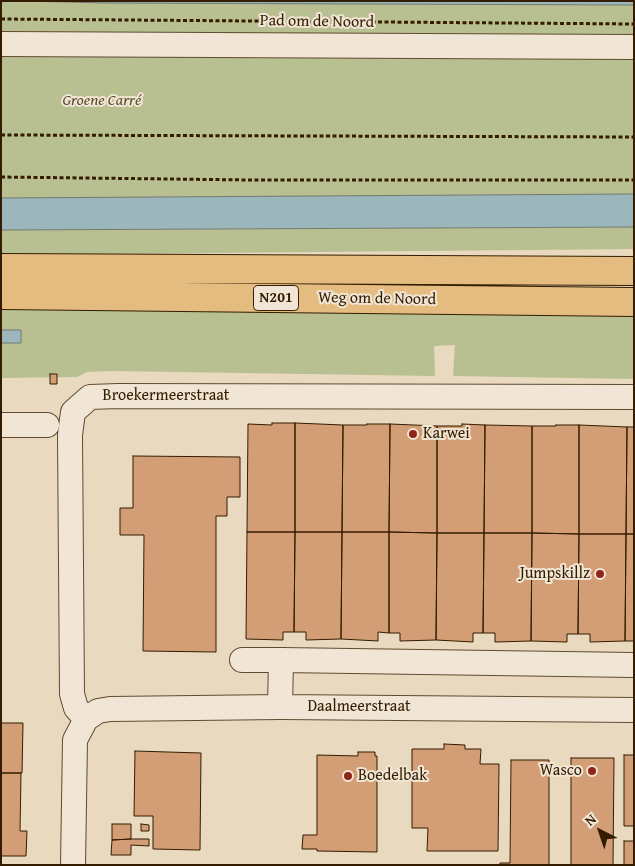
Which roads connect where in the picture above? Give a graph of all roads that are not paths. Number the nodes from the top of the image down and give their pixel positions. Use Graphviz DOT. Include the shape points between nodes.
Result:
graph roads {
  1 [pos="1,44"];
  2 [pos="634,47"];
  3 [pos="1,268"];
  4 [pos="634,271"];
  5 [pos="1,295"];
  6 [pos="634,302"];
  7 [pos="634,397"];
  8 [pos="1,425"];
  9 [pos="47,425"];
  10 [pos="242,660"];
  11 [pos="281,660"];
  12 [pos="634,665"];
  13 [pos="280,707"];
  14 [pos="634,710"];
  15 [pos="86,719"];
  16 [pos="73,865"];
  1 -- 2 [label="street, Pad om de Noord"];
  3 -- 4 [label="highway, Weg om de Noord / N201"];
  5 -- 6 [label="highway, Weg om de Noord / N201"];
  7 -- 15 [label="street, Broekermeerstraat" via="90,397 74,412 70,435 72,694 76,708"];
  8 -- 9 [label="street"];
  10 -- 11 [label="street"];
  11 -- 12 [label="street"];
  11 -- 13 [label="street"];
  13 -- 14 [label="street, Daalmeerstraat"];
  13 -- 15 [label="street, Daalmeerstraat" via="110,709 98,711"];
  15 -- 16 [label="street" via="75,740"];
}
